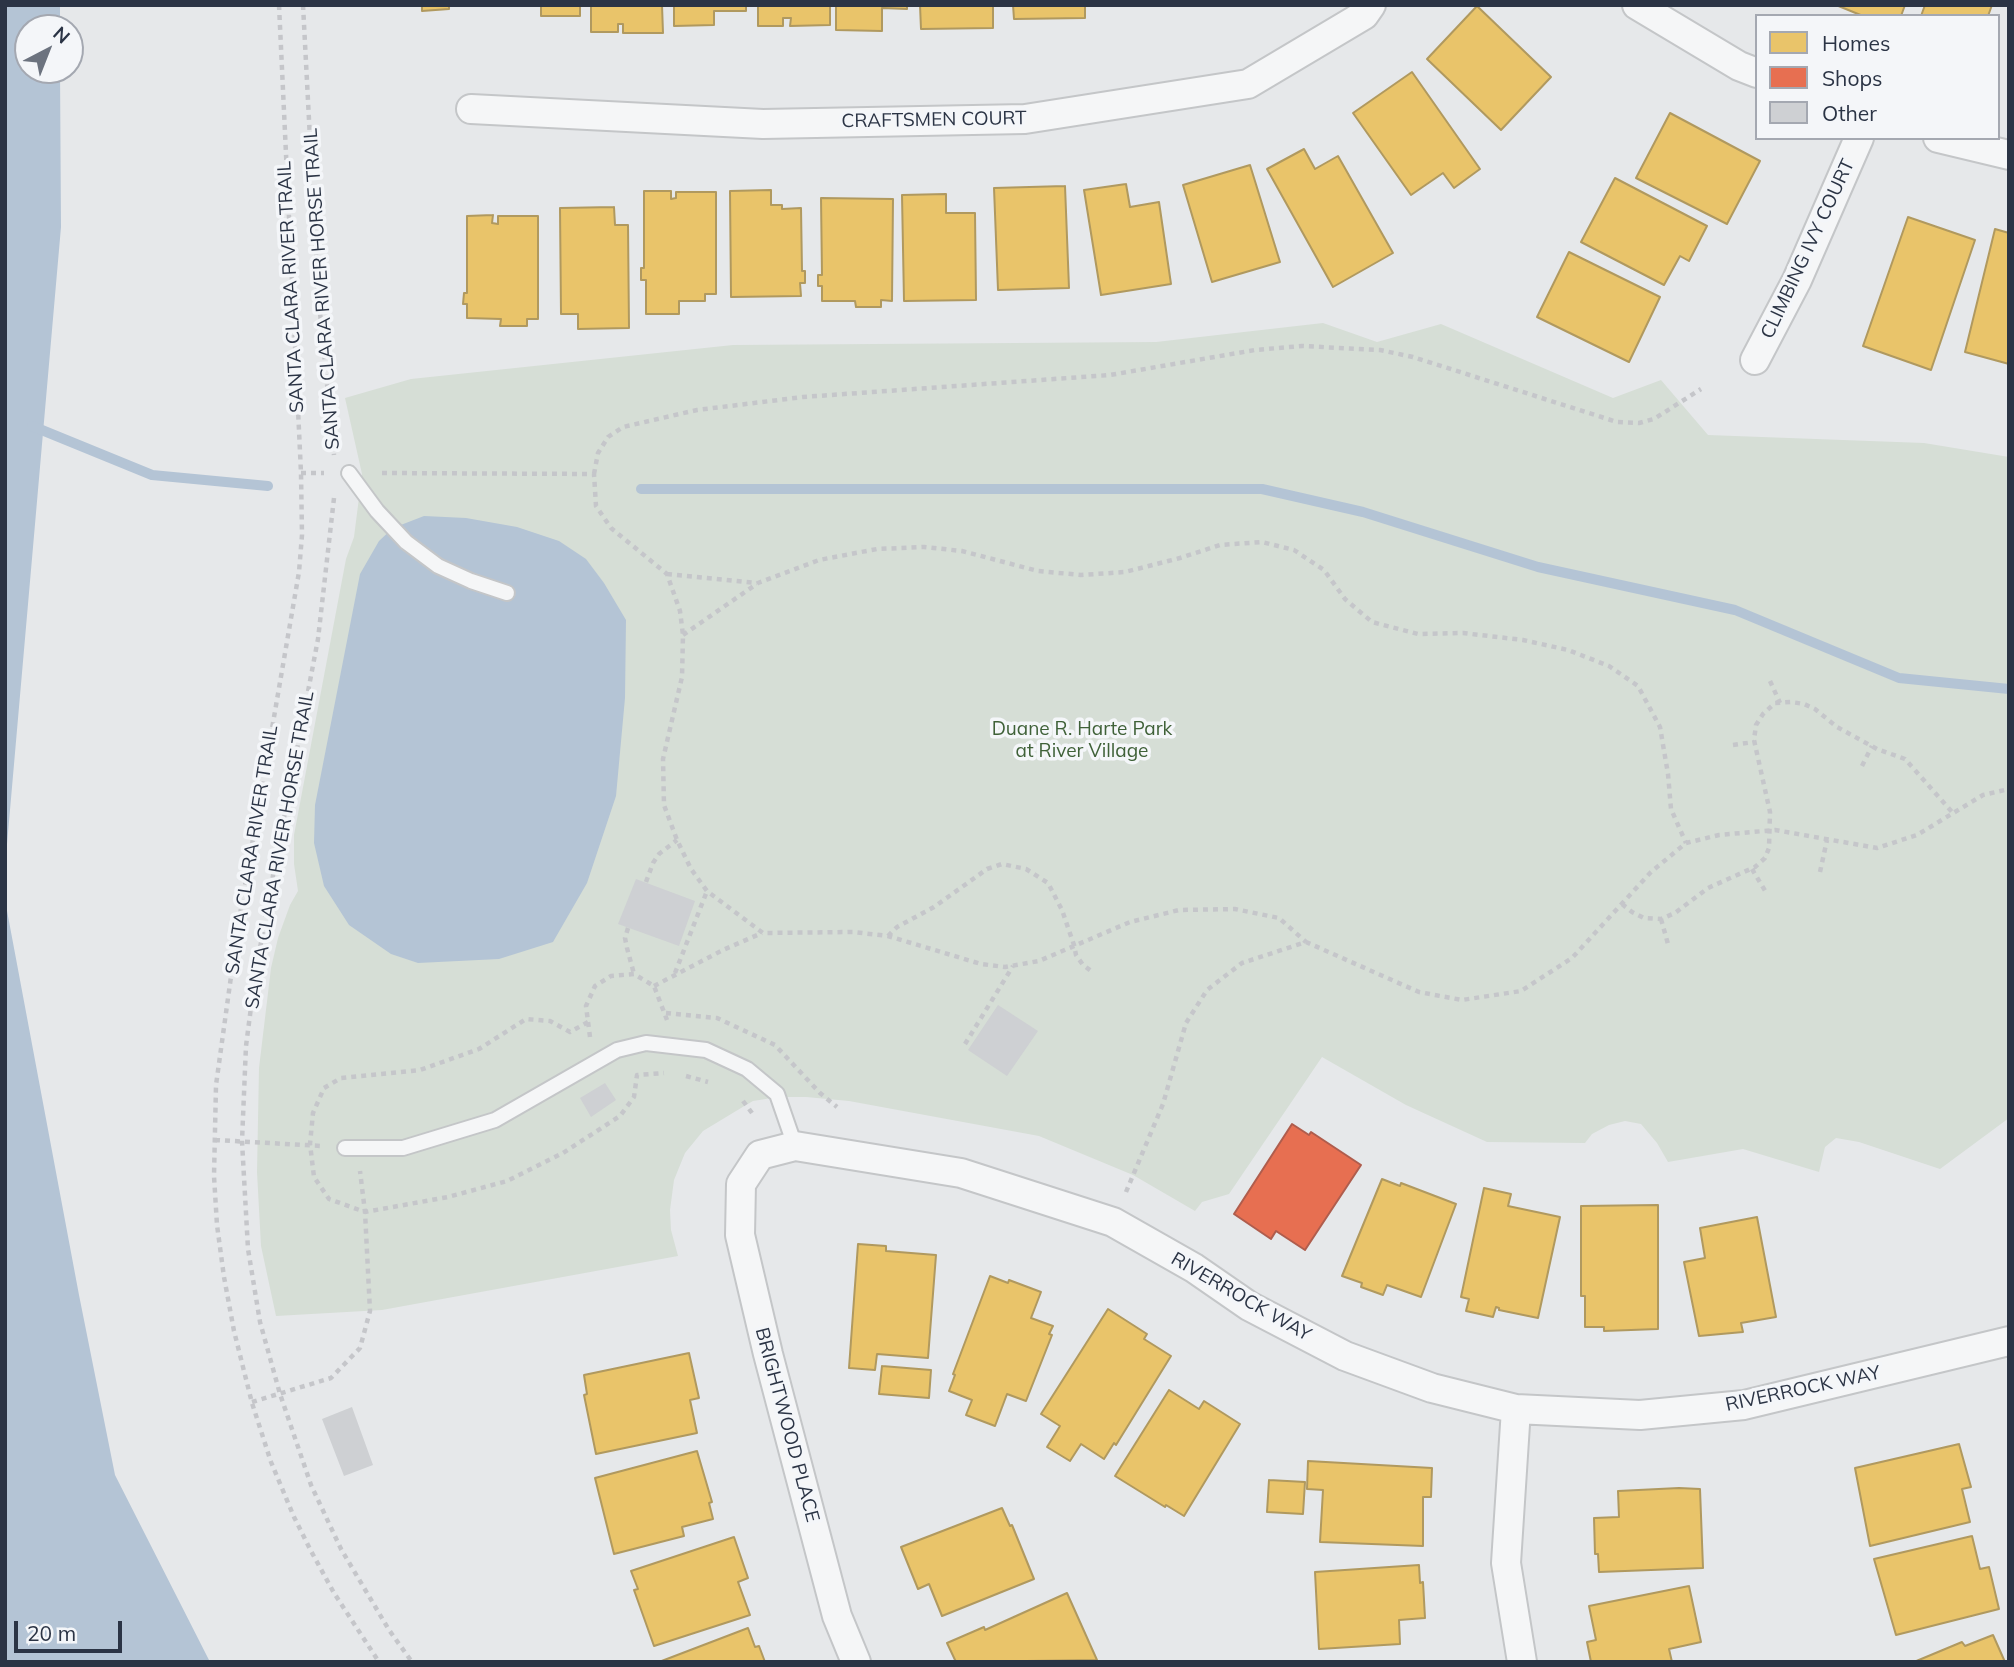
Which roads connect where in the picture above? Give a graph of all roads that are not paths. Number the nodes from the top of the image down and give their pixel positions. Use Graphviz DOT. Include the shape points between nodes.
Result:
graph roads {
  1 [pos="1371,5"];
  2 [pos="1637,5"];
  3 [pos="1755,72"];
  4 [pos="471,109"];
  5 [pos="1858,140"];
  6 [pos="1946,140"];
  7 [pos="2009,155"];
  8 [pos="1755,360"];
  9 [pos="342,473"];
  10 [pos="507,593"];
  11 [pos="795,1146"];
  12 [pos="345,1148"];
  13 [pos="741,1184"];
  14 [pos="2009,1341"];
  15 [pos="1516,1409"];
  16 [pos="856,1662"];
  17 [pos="1522,1662"];
  1 -- 4 [label="street, CRAFTSMEN COURT" via="1364,15 1248,84 1025,119 762,124"];
  2 -- 3 [label="street"];
  5 -- 8 [label="street, CLIMBING IVY COURT" via="1797,280"];
  6 -- 7 [label="street"];
  9 -- 10 [label="lane" via="406,542 438,566"];
  11 -- 12 [label="lane" via="777,1094 747,1069 706,1050 646,1043 617,1050 495,1120 402,1149"];
  11 -- 13 [label="street, RIVERROCK WAY" via="760,1155"];
  11 -- 15 [label="street, RIVERROCK WAY" via="961,1173 1113,1222 1249,1306 1345,1356 1432,1388"];
  13 -- 16 [label="street, BRIGHTWOOD PLACE" via="740,1235 759,1315 837,1616"];
  14 -- 15 [label="street, RIVERROCK WAY" via="1744,1405 1640,1415"];
  15 -- 17 [label="street" via="1506,1563"];
}
